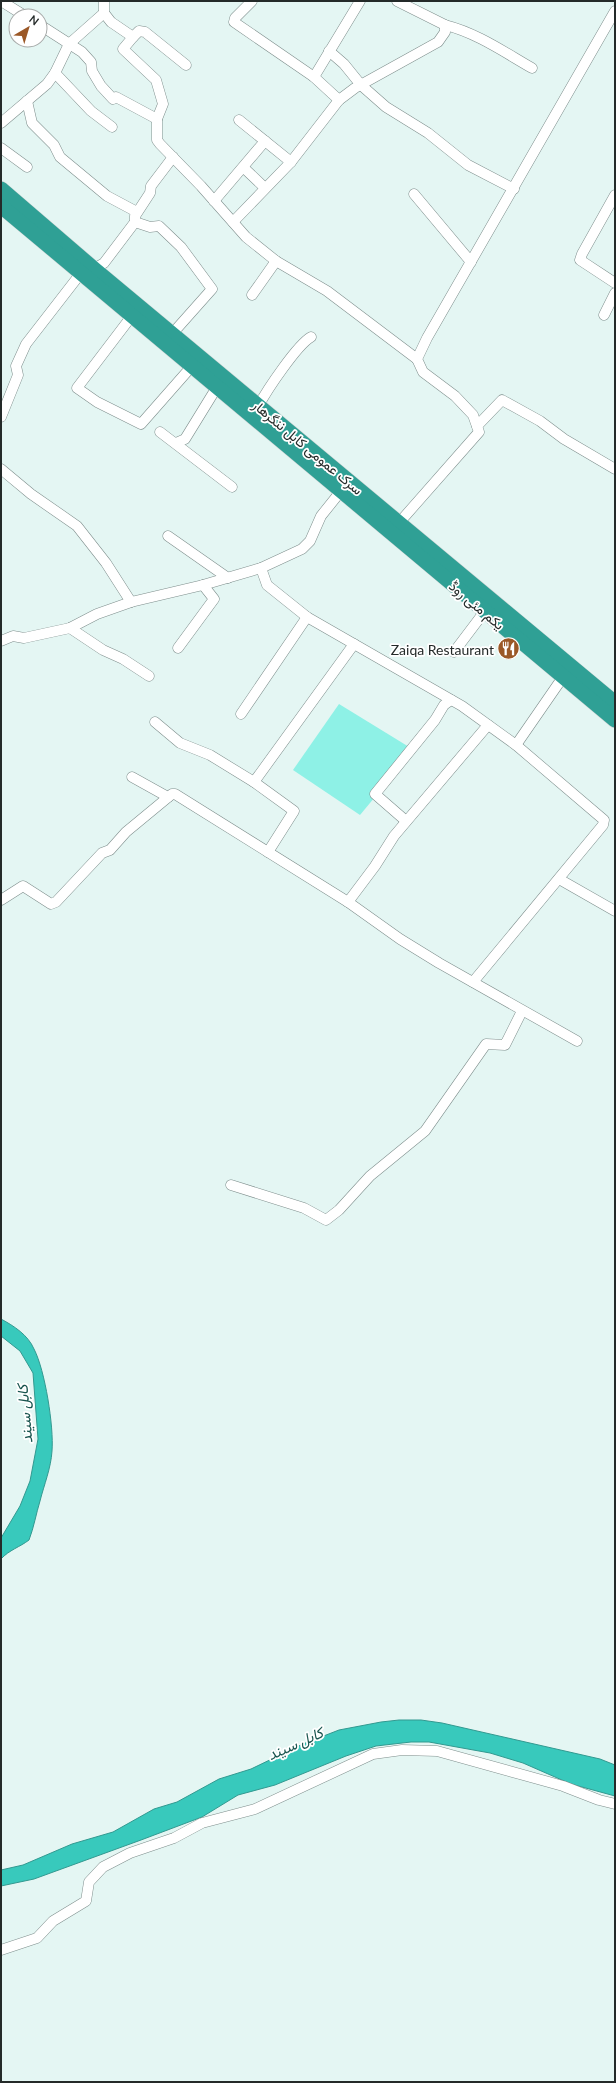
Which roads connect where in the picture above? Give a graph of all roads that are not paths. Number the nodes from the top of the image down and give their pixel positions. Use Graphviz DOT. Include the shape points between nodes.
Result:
graph roads {
  1 [pos="104,1"];
  2 [pos="252,1"];
  3 [pos="360,1"];
  4 [pos="397,1"];
  5 [pos="615,11"];
  6 [pos="104,13"];
  7 [pos="445,25"];
  8 [pos="48,31"];
  9 [pos="133,37"];
  10 [pos="69,44"];
  11 [pos="329,51"];
  12 [pos="186,65"];
  13 [pos="532,68"];
  14 [pos="55,73"];
  15 [pos="314,76"];
  16 [pos="361,85"];
  17 [pos="339,100"];
  18 [pos="27,101"];
  19 [pos="157,119"];
  20 [pos="239,120"];
  21 [pos="1,123"];
  22 [pos="112,127"];
  23 [pos="266,141"];
  24 [pos="1,148"];
  25 [pos="173,157"];
  26 [pos="291,162"];
  27 [pos="27,167"];
  28 [pos="244,168"];
  29 [pos="265,188"];
  30 [pos="514,189"];
  31 [pos="1,190"];
  32 [pos="414,194"];
  33 [pos="615,195"];
  34 [pos="214,201"];
  35 [pos="1,206"];
  36 [pos="136,217"];
  37 [pos="233,222"];
  38 [pos="276,261"];
  39 [pos="471,262"];
  40 [pos="87,271"];
  41 [pos="615,283"];
  42 [pos="615,293"];
  43 [pos="252,295"];
  44 [pos="604,315"];
  45 [pos="131,317"];
  46 [pos="172,334"];
  47 [pos="311,337"];
  48 [pos="417,359"];
  49 [pos="192,366"];
  50 [pos="217,387"];
  51 [pos="259,405"];
  52 [pos="1,417"];
  53 [pos="477,426"];
  54 [pos="160,432"];
  55 [pos="176,442"];
  56 [pos="615,469"];
  57 [pos="1,470"];
  58 [pos="232,487"];
  59 [pos="341,491"];
  60 [pos="396,530"];
  61 [pos="168,536"];
  62 [pos="261,568"];
  63 [pos="228,578"];
  64 [pos="203,585"];
  65 [pos="131,602"];
  66 [pos="485,611"];
  67 [pos="307,617"];
  68 [pos="70,628"];
  69 [pos="1,641"];
  70 [pos="354,644"];
  71 [pos="178,648"];
  72 [pos="454,652"];
  73 [pos="149,676"];
  74 [pos="563,677"];
  75 [pos="451,700"];
  76 [pos="615,703"];
  77 [pos="241,714"];
  78 [pos="615,720"];
  79 [pos="155,722"];
  80 [pos="488,725"];
  81 [pos="516,745"];
  82 [pos="132,777"];
  83 [pos="254,782"];
  84 [pos="168,797"];
  85 [pos="406,821"];
  86 [pos="268,852"];
  87 [pos="559,879"];
  88 [pos="1,900"];
  89 [pos="348,902"];
  90 [pos="615,911"];
  91 [pos="474,982"];
  92 [pos="522,1011"];
  93 [pos="577,1041"];
  94 [pos="231,1185"];
  95 [pos="615,1804"];
  96 [pos="1,1950"];
  1 -- 6 [label="street"];
  2 -- 15 [label="street" via="234,22"];
  3 -- 11 [label="street"];
  4 -- 7 [label="street"];
  5 -- 30 [label="street"];
  6 -- 9 [label="street" via="111,22"];
  6 -- 10 [label="street"];
  7 -- 13 [label="street" via="482,38"];
  7 -- 16 [label="street" via="446,32 438,42"];
  8 -- 10 [label="street"];
  9 -- 12 [label="street" via="139,31 145,32"];
  9 -- 19 [label="street" via="123,49 156,80 163,104"];
  10 -- 14 [label="street"];
  10 -- 19 [label="street" via="82,52 91,62 92,71 101,86 113,98"];
  11 -- 15 [label="street"];
  11 -- 16 [label="street" via="344,64"];
  14 -- 18 [label="street" via="47,84"];
  14 -- 22 [label="street" via="91,111"];
  15 -- 17 [label="street"];
  16 -- 17 [label="street"];
  16 -- 30 [label="street" via="386,107 428,133 468,164"];
  17 -- 26 [label="street"];
  18 -- 21 [label="street"];
  18 -- 36 [label="street" via="32,123 54,145 60,157"];
  19 -- 25 [label="street" via="157,140"];
  20 -- 23 [label="street"];
  23 -- 26 [label="street"];
  23 -- 28 [label="street"];
  24 -- 27 [label="street"];
  25 -- 34 [label="street"];
  25 -- 36 [label="street" via="151,186 150,194"];
  26 -- 29 [label="street"];
  28 -- 29 [label="street"];
  28 -- 34 [label="street"];
  29 -- 37 [label="street"];
  30 -- 39 [label="street"];
  31 -- 40 [label="highway, سرک عمومی کابل ننگرهار"];
  32 -- 39 [label="street"];
  33 -- 41 [label="street" via="580,260"];
  34 -- 37 [label="street"];
  35 -- 40 [label="highway, سرک عمومی کابل ننگرهار"];
  36 -- 40 [label="street" via="104,264"];
  36 -- 46 [label="street" via="150,227 159,226 181,247 212,289"];
  37 -- 38 [label="street" via="246,237"];
  38 -- 43 [label="street"];
  38 -- 48 [label="street" via="327,291"];
  39 -- 48 [label="street"];
  40 -- 45 [label="highway, سرک عمومی کابل ننگرهار"];
  40 -- 46 [label="highway, سرک عمومی کابل ننگرهار"];
  40 -- 52 [label="street" via="26,344 16,366 18,375"];
  42 -- 44 [label="street"];
  45 -- 49 [label="highway, سرک عمومی کابل ننگرهار"];
  45 -- 49 [label="street" via="77,388 125,418 141,424"];
  46 -- 51 [label="highway, سرک عمومی کابل ننگرهار"];
  47 -- 51 [label="street" via="288,362"];
  48 -- 53 [label="street" via="423,372 455,396 473,415"];
  49 -- 50 [label="highway, سرک عمومی کابل ننگرهار"];
  50 -- 55 [label="street" via="185,439"];
  50 -- 59 [label="highway, سرک عمومی کابل ننگرهار"];
  51 -- 60 [label="highway, سرک عمومی کابل ننگرهار"];
  53 -- 56 [label="street" via="502,400"];
  53 -- 60 [label="street" via="479,432"];
  54 -- 55 [label="street"];
  55 -- 58 [label="street"];
  57 -- 65 [label="street" via="77,526 106,563"];
  59 -- 60 [label="highway, سرک عمومی کابل ننگرهار"];
  59 -- 62 [label="street" via="321,516 310,540 302,549"];
  60 -- 66 [label="highway, یکم مئی روڈ"];
  60 -- 76 [label="highway, سرک عمومی کابل ننگرهار"];
  61 -- 63 [label="street"];
  62 -- 63 [label="street"];
  62 -- 67 [label="street" via="267,586"];
  63 -- 64 [label="street"];
  64 -- 65 [label="street"];
  64 -- 71 [label="street" via="214,598"];
  65 -- 68 [label="street" via="97,614"];
  66 -- 72 [label="street"];
  66 -- 74 [label="highway, یکم مئی روڈ"];
  67 -- 70 [label="street"];
  67 -- 77 [label="street"];
  68 -- 69 [label="street" via="24,638 13,636"];
  68 -- 73 [label="street"];
  70 -- 75 [label="street"];
  70 -- 83 [label="street"];
  74 -- 78 [label="highway, یکم مئی روڈ"];
  74 -- 81 [label="street"];
  75 -- 80 [label="street"];
  75 -- 85 [label="street" via="444,705 435,720 375,794"];
  79 -- 83 [label="street" via="180,743 210,755"];
  80 -- 81 [label="street"];
  80 -- 85 [label="street"];
  81 -- 87 [label="street" via="604,820"];
  82 -- 84 [label="street"];
  83 -- 86 [label="street" via="294,811"];
  84 -- 86 [label="street" via="175,794"];
  84 -- 88 [label="street" via="126,832 110,850 102,853 56,902 51,904 23,886"];
  85 -- 89 [label="street"];
  86 -- 89 [label="street"];
  87 -- 90 [label="street"];
  87 -- 91 [label="street"];
  89 -- 91 [label="street" via="400,939"];
  91 -- 92 [label="street"];
  92 -- 93 [label="street"];
  92 -- 94 [label="street" via="505,1045 486,1044 425,1131 370,1176 339,1210 326,1220 304,1208"];
  95 -- 96 [label="street" via="564,1786 437,1751 402,1750 373,1754 255,1809 202,1823 174,1838 130,1853 103,1867 89,1882 86,1902 53,1921 37,1938"];
}
